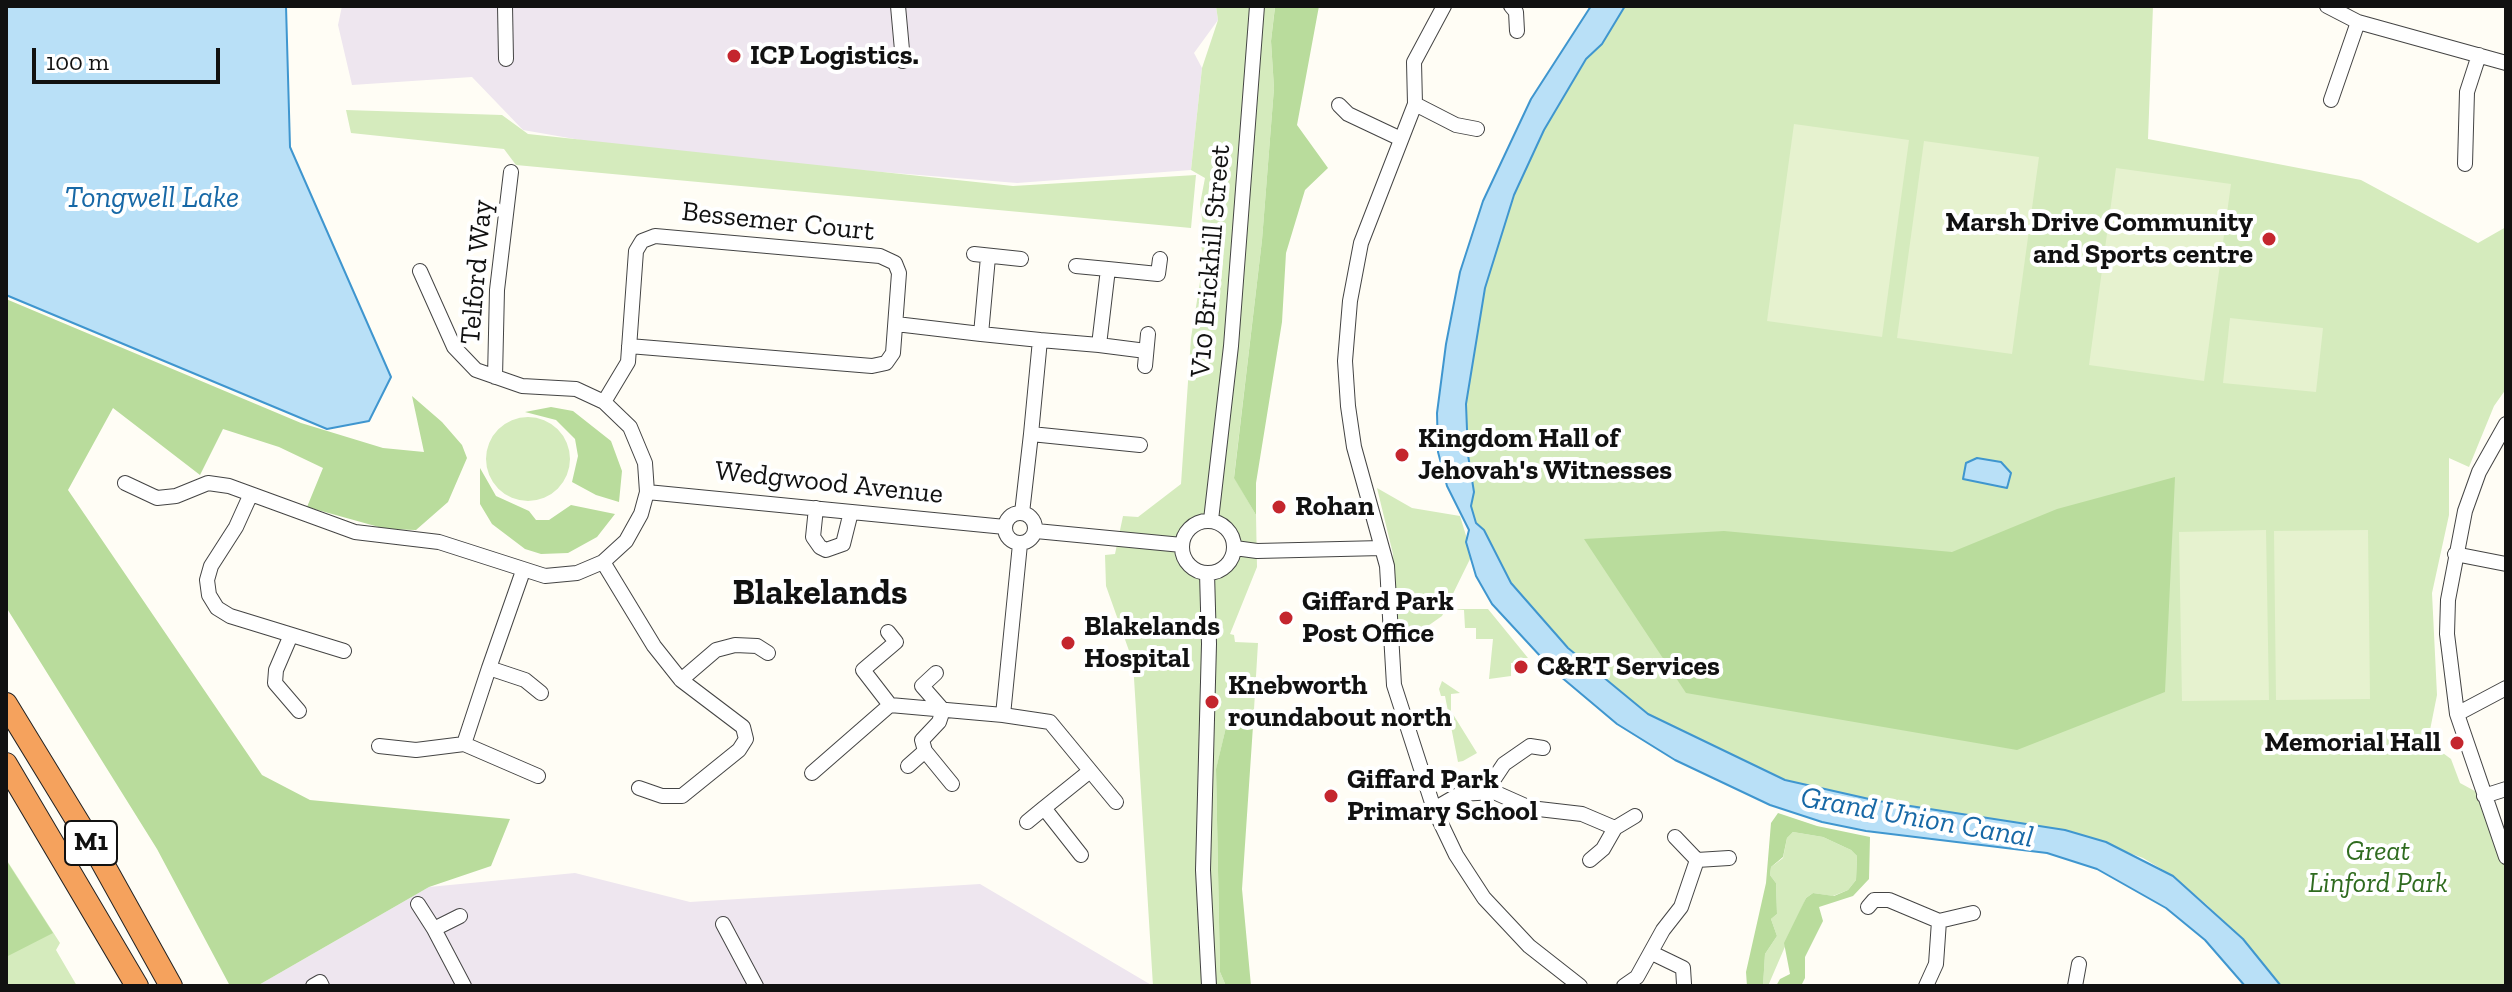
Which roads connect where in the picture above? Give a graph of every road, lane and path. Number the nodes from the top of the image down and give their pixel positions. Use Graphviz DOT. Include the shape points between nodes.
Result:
graph roads {
  1 [pos="505,6"];
  2 [pos="898,6"];
  3 [pos="1257,6"];
  4 [pos="1444,6"];
  5 [pos="1511,6"];
  6 [pos="2327,6"];
  7 [pos="2358,22"];
  8 [pos="1517,31"];
  9 [pos="2479,55"];
  10 [pos="506,59"];
  11 [pos="903,61"];
  12 [pos="2506,63"];
  13 [pos="2331,100"];
  14 [pos="1415,104"];
  15 [pos="1339,105"];
  16 [pos="1477,129"];
  17 [pos="1401,139"];
  18 [pos="2465,164"];
  19 [pos="511,172"];
  20 [pos="1021,259"];
  21 [pos="1160,259"];
  22 [pos="1076,266"];
  23 [pos="1108,269"];
  24 [pos="420,271"];
  25 [pos="896,324"];
  26 [pos="981,334"];
  27 [pos="1148,334"];
  28 [pos="1040,340"];
  29 [pos="1099,345"];
  30 [pos="629,346"];
  31 [pos="1146,351"];
  32 [pos="1145,366"];
  33 [pos="495,377"];
  34 [pos="604,402"];
  35 [pos="2506,424"];
  36 [pos="1031,434"];
  37 [pos="1140,445"];
  38 [pos="125,483"];
  39 [pos="647,492"];
  40 [pos="250,496"];
  41 [pos="816,508"];
  42 [pos="851,512"];
  43 [pos="1022,513"];
  44 [pos="1211,520"];
  45 [pos="1005,527"];
  46 [pos="1036,531"];
  47 [pos="1020,544"];
  48 [pos="1182,545"];
  49 [pos="1235,548"];
  50 [pos="1382,548"];
  51 [pos="2455,554"];
  52 [pos="603,562"];
  53 [pos="2506,564"];
  54 [pos="523,571"];
  55 [pos="1207,573"];
  56 [pos="888,632"];
  57 [pos="291,635"];
  58 [pos="344,651"];
  59 [pos="768,653"];
  60 [pos="489,668"];
  61 [pos="936,673"];
  62 [pos="681,680"];
  63 [pos="2506,688"];
  64 [pos="541,693"];
  65 [pos="6,704"];
  66 [pos="890,705"];
  67 [pos="943,710"];
  68 [pos="299,711"];
  69 [pos="2457,714"];
  70 [pos="1003,715"];
  71 [pos="464,744"];
  72 [pos="379,746"];
  73 [pos="1543,748"];
  74 [pos="925,751"];
  75 [pos="6,764"];
  76 [pos="908,766"];
  77 [pos="1090,771"];
  78 [pos="812,773"];
  79 [pos="538,776"];
  80 [pos="952,784"];
  81 [pos="639,788"];
  82 [pos="2506,789"];
  83 [pos="1494,792"];
  84 [pos="2484,796"];
  85 [pos="1116,802"];
  86 [pos="1044,808"];
  87 [pos="1434,809"];
  88 [pos="1635,816"];
  89 [pos="1027,822"];
  90 [pos="1615,828"];
  91 [pos="1675,837"];
  92 [pos="1081,855"];
  93 [pos="2506,857"];
  94 [pos="1729,858"];
  95 [pos="1590,860"];
  96 [pos="1697,860"];
  97 [pos="418,904"];
  98 [pos="1868,907"];
  99 [pos="1973,913"];
  100 [pos="460,916"];
  101 [pos="1939,921"];
  102 [pos="723,924"];
  103 [pos="434,929"];
  104 [pos="1652,953"];
  105 [pos="2079,964"];
  106 [pos="1684,984"];
  107 [pos="137,986"];
  108 [pos="171,986"];
  109 [pos="313,986"];
  110 [pos="322,986"];
  111 [pos="464,986"];
  112 [pos="756,986"];
  113 [pos="1209,986"];
  114 [pos="1580,986"];
  115 [pos="1624,986"];
  116 [pos="1926,986"];
  117 [pos="2075,986"];
  1 -- 10 [label="street"];
  2 -- 11 [label="street"];
  3 -- 44 [label="street, V10 Brickhill Street" via="1231,346"];
  4 -- 14 [label="street" via="1414,62"];
  5 -- 8 [label="street"];
  6 -- 7 [label="street"];
  7 -- 9 [label="street"];
  7 -- 13 [label="street"];
  9 -- 12 [label="street"];
  9 -- 18 [label="street" via="2467,92"];
  14 -- 16 [label="street" via="1456,125"];
  14 -- 17 [label="street"];
  15 -- 17 [label="street"];
  17 -- 50 [label="street" via="1361,243 1345,361 1354,447"];
  19 -- 33 [label="street, Telford Way" via="497,290"];
  20 -- 26 [label="street" via="981,255"];
  21 -- 23 [label="street" via="1158,274"];
  22 -- 23 [label="street"];
  23 -- 29 [label="street"];
  24 -- 33 [label="street" via="454,347 476,370"];
  25 -- 26 [label="street"];
  25 -- 30 [label="street, Bessemer Court" via="893,353 886,363 872,366"];
  25 -- 30 [label="street, Bessemer Court" via="899,273 895,263 880,256 655,236 642,241 636,251"];
  26 -- 28 [label="street"];
  27 -- 31 [label="street"];
  28 -- 29 [label="street"];
  28 -- 36 [label="street"];
  29 -- 31 [label="street"];
  30 -- 34 [label="street, Bessemer Court" via="628,362"];
  31 -- 32 [label="street"];
  33 -- 34 [label="street" via="522,386 576,389"];
  34 -- 39 [label="street" via="630,427 645,463"];
  35 -- 51 [label="street" via="2479,472"];
  36 -- 37 [label="street"];
  36 -- 43 [label="street"];
  38 -- 40 [label="street" via="157,498 208,483"];
  39 -- 41 [label="street, Wedgwood Avenue"];
  39 -- 52 [label="street" via="626,541"];
  40 -- 54 [label="street" via="355,532 477,551"];
  40 -- 57 [label="street" via="211,566 209,595 230,616"];
  41 -- 42 [label="street, Wedgwood Avenue"];
  41 -- 42 [label="street" via="813,537 826,550 843,544"];
  42 -- 45 [label="street, Wedgwood Avenue"];
  43 -- 45 [label="street" via="1009,518"];
  43 -- 46 [label="street" via="1033,519"];
  44 -- 48 [label="street" via="1189,528"];
  44 -- 49 [label="street" via="1229,531"];
  45 -- 47 [label="street" via="1007,536"];
  46 -- 47 [label="street"];
  46 -- 48 [label="street"];
  47 -- 70 [label="street"];
  48 -- 55 [label="street" via="1188,564"];
  49 -- 50 [label="street"];
  49 -- 55 [label="street" via="1226,566"];
  50 -- 87 [label="street" via="1394,685"];
  51 -- 53 [label="street"];
  51 -- 69 [label="street" via="2447,634"];
  52 -- 54 [label="street" via="577,573 545,576"];
  52 -- 62 [label="street"];
  54 -- 60 [label="street"];
  55 -- 113 [label="street" via="1203,870"];
  56 -- 66 [label="street" via="896,642 863,670"];
  57 -- 58 [label="street"];
  57 -- 68 [label="street" via="275,683"];
  59 -- 62 [label="street" via="757,646 716,650"];
  60 -- 64 [label="street" via="525,680"];
  60 -- 71 [label="street"];
  61 -- 67 [label="street" via="922,686"];
  62 -- 81 [label="street" via="743,727 746,739 682,796"];
  63 -- 69 [label="street"];
  65 -- 108 [label="highway, M1"];
  66 -- 67 [label="street"];
  66 -- 78 [label="street"];
  67 -- 70 [label="street"];
  67 -- 74 [label="street" via="922,740"];
  69 -- 84 [label="street"];
  70 -- 77 [label="street" via="1050,722"];
  71 -- 72 [label="street" via="416,750"];
  71 -- 79 [label="street"];
  73 -- 83 [label="street" via="1530,746 1504,764 1492,782"];
  74 -- 76 [label="street"];
  74 -- 80 [label="street"];
  75 -- 107 [label="highway, M1"];
  77 -- 85 [label="street"];
  77 -- 86 [label="street"];
  82 -- 84 [label="street"];
  83 -- 87 [label="street" via="1460,794"];
  83 -- 90 [label="street" via="1530,808 1582,814"];
  84 -- 93 [label="street"];
  86 -- 89 [label="street"];
  86 -- 92 [label="street"];
  87 -- 114 [label="street" via="1484,898 1529,946"];
  88 -- 90 [label="street"];
  90 -- 95 [label="street"];
  91 -- 96 [label="street"];
  94 -- 96 [label="street"];
  96 -- 104 [label="street" via="1681,907"];
  97 -- 103 [label="street"];
  98 -- 101 [label="street" via="1874,900 1889,900"];
  99 -- 101 [label="street"];
  100 -- 103 [label="street"];
  101 -- 116 [label="street" via="1936,964"];
  102 -- 112 [label="street"];
  103 -- 111 [label="street"];
  104 -- 106 [label="street" via="1683,968"];
  104 -- 115 [label="street" via="1637,977"];
  105 -- 117 [label="street"];
  109 -- 110 [label="street"];
}
